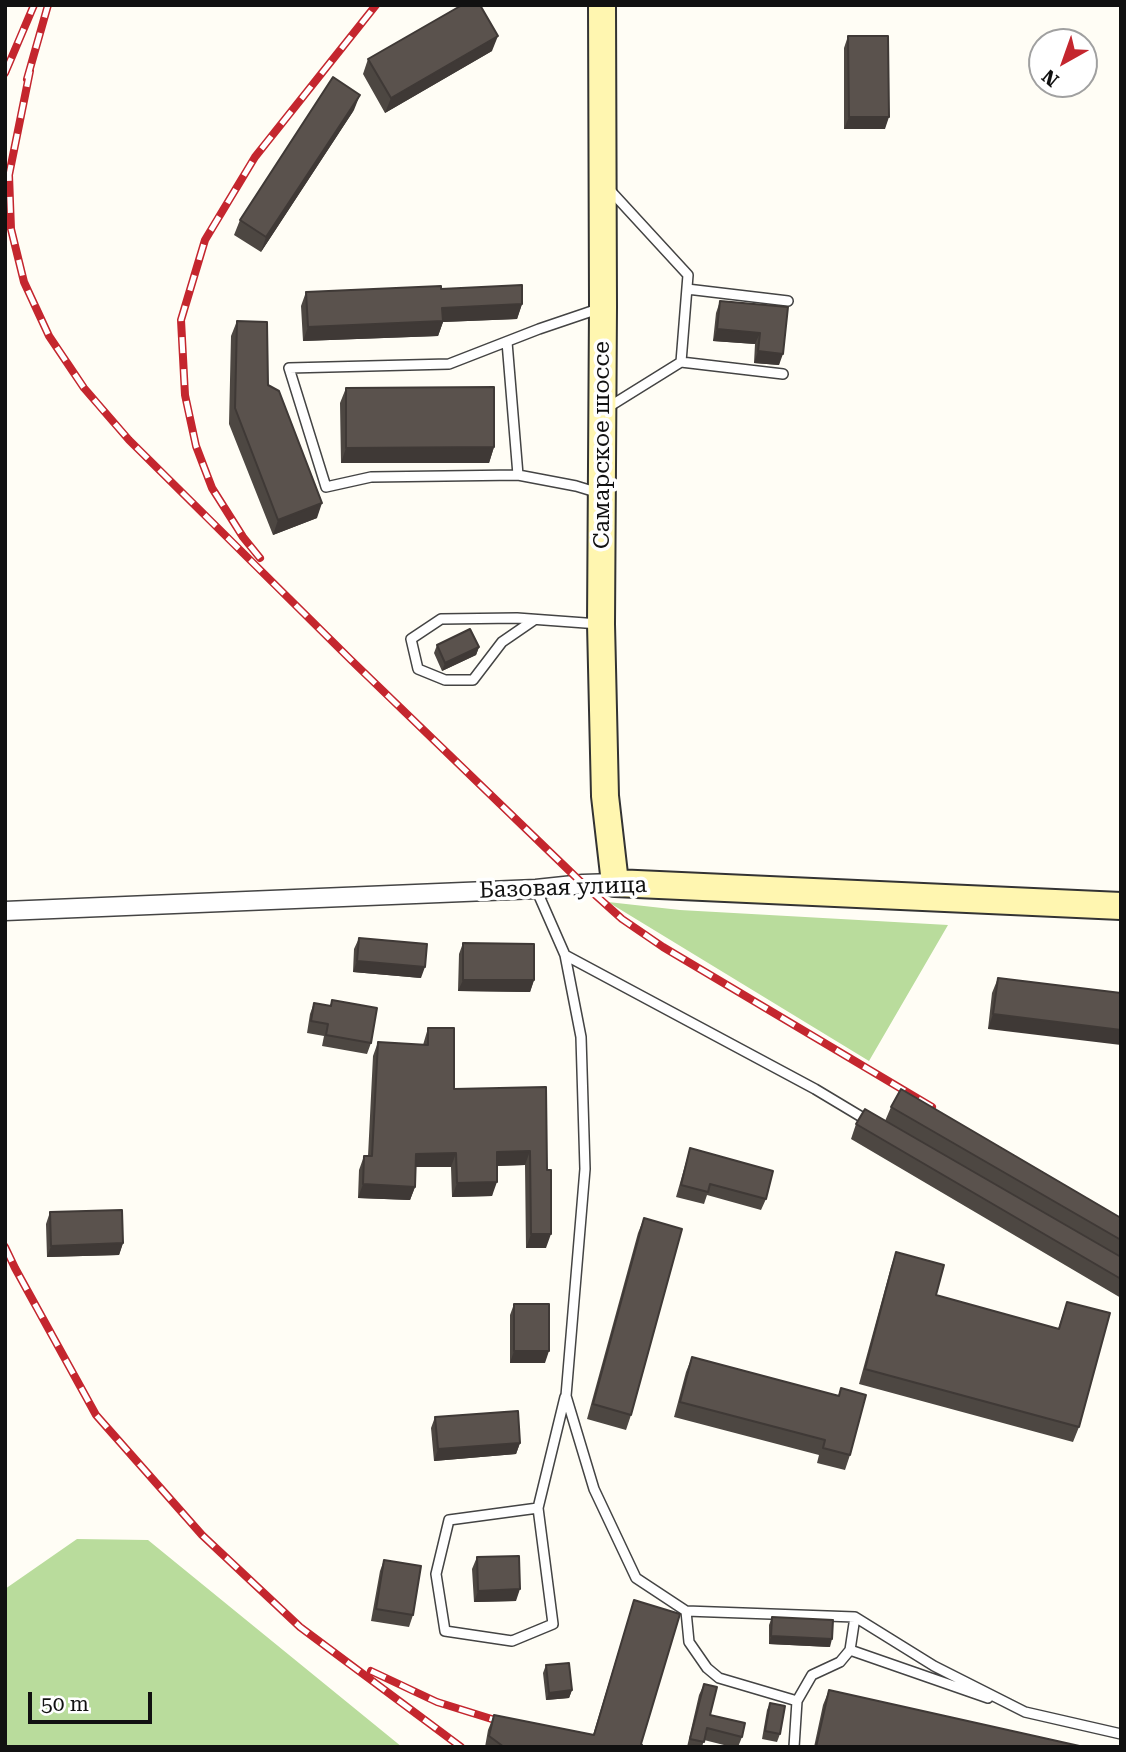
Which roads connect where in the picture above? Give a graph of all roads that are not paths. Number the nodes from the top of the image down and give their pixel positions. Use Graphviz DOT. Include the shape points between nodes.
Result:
graph roads {
  1 [pos="602,5"];
  2 [pos="603,182"];
  3 [pos="687,289"];
  4 [pos="788,301"];
  5 [pos="603,307"];
  6 [pos="507,342"];
  7 [pos="681,362"];
  8 [pos="783,374"];
  9 [pos="603,410"];
  10 [pos="519,475"];
  11 [pos="602,494"];
  12 [pos="534,620"];
  13 [pos="601,624"];
  14 [pos="615,883"];
  15 [pos="536,889"];
  16 [pos="1121,906"];
  17 [pos="5,911"];
  18 [pos="565,955"];
  19 [pos="874,1124"];
  20 [pos="566,1396"];
  21 [pos="538,1508"];
  22 [pos="686,1611"];
  23 [pos="855,1617"];
  24 [pos="850,1650"];
  25 [pos="797,1701"];
  26 [pos="1026,1712"];
  27 [pos="1121,1734"];
  28 [pos="794,1747"];
  1 -- 2 [label="street, Самарское шоссе"];
  2 -- 3 [label="lane" via="688,275"];
  2 -- 5 [label="street, Самарское шоссе"];
  3 -- 4 [label="lane"];
  3 -- 7 [label="lane"];
  5 -- 6 [label="lane"];
  5 -- 9 [label="street, Самарское шоссе"];
  6 -- 10 [label="lane"];
  6 -- 10 [label="lane" via="449,364 289,368 326,487 371,477"];
  7 -- 8 [label="lane"];
  7 -- 9 [label="lane"];
  9 -- 11 [label="street, Самарское шоссе"];
  10 -- 11 [label="lane"];
  11 -- 13 [label="street, Самарское шоссе"];
  12 -- 12 [label="lane" via="441,619 411,639 418,668 444,680 473,680 502,642"];
  12 -- 13 [label="lane"];
  13 -- 14 [label="street, Самарское шоссе" via="605,796"];
  14 -- 15 [label="street, Базовая улица"];
  14 -- 16 [label="street, Базовая улица"];
  15 -- 17 [label="street, Базовая улица"];
  15 -- 18 [label="lane"];
  18 -- 19 [label="lane"];
  18 -- 20 [label="lane" via="581,1037 585,1169"];
  20 -- 21 [label="lane"];
  20 -- 22 [label="lane" via="594,1489 636,1578"];
  21 -- 21 [label="lane" via="553,1624 512,1641 446,1631 436,1574 449,1520"];
  22 -- 23 [label="lane"];
  22 -- 25 [label="lane" via="689,1642 719,1678"];
  23 -- 24 [label="lane"];
  23 -- 26 [label="lane" via="934,1666"];
  24 -- 25 [label="lane" via="840,1662 812,1675"];
  24 -- 26 [label="lane"];
  25 -- 28 [label="lane"];
  26 -- 27 [label="lane"];
}
